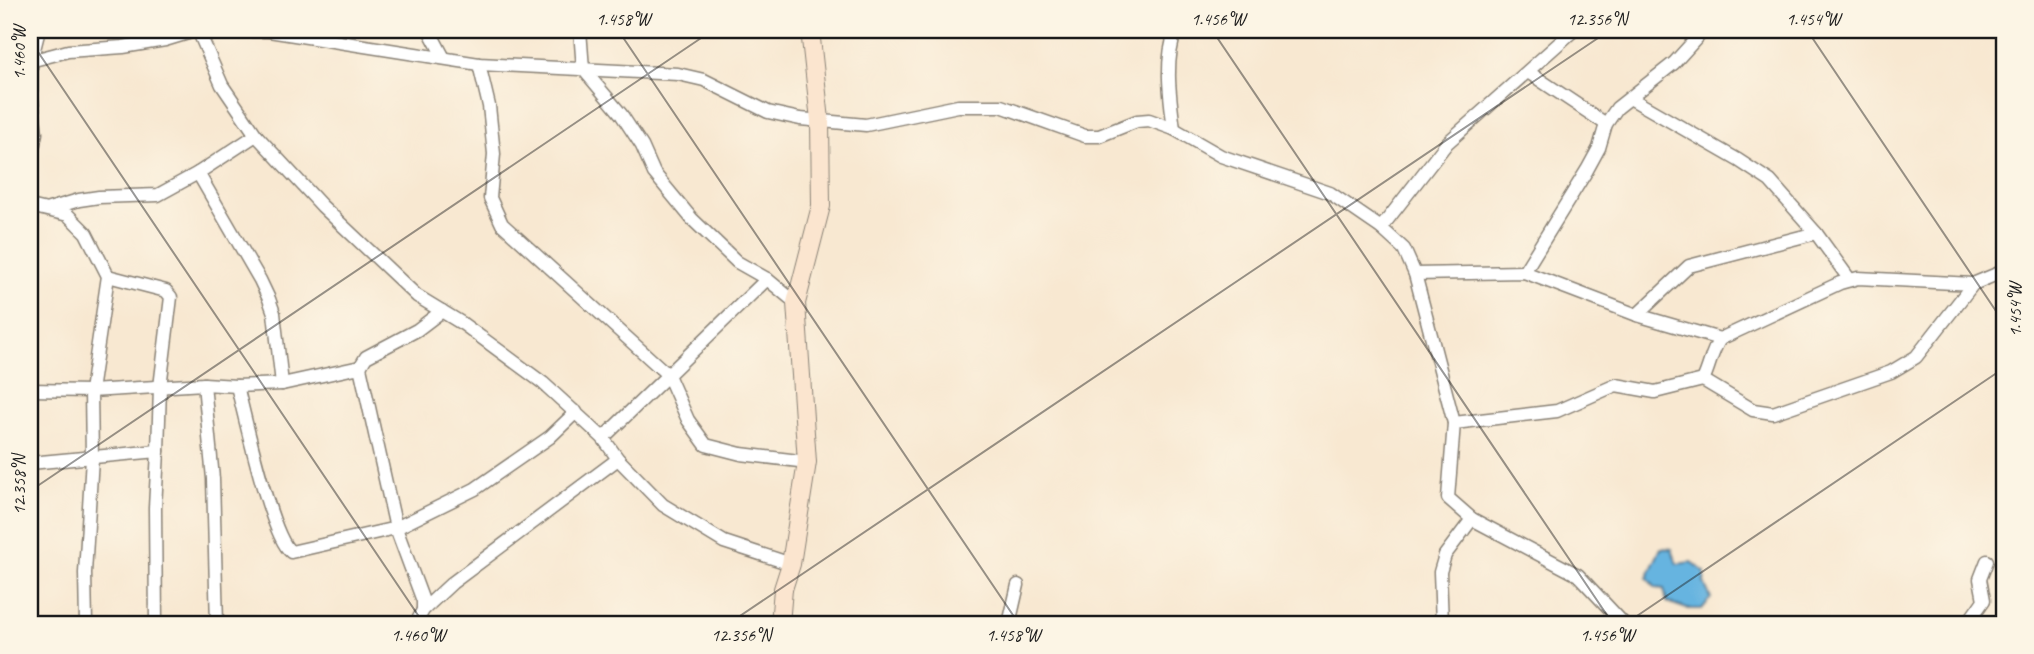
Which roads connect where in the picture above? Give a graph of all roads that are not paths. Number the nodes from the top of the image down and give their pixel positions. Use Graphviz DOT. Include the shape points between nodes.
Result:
graph roads {
  1 [pos="39,30"];
  2 [pos="198,30"];
  3 [pos="223,30"];
  4 [pos="429,30"];
  5 [pos="580,30"];
  6 [pos="810,30"];
  7 [pos="1176,30"];
  8 [pos="1574,30"];
  9 [pos="1704,30"];
  10 [pos="32,43"];
  11 [pos="444,58"];
  12 [pos="30,61"];
  13 [pos="479,64"];
  14 [pos="583,69"];
  15 [pos="1528,72"];
  16 [pos="1630,98"];
  17 [pos="820,120"];
  18 [pos="1606,124"];
  19 [pos="1174,129"];
  20 [pos="256,135"];
  21 [pos="30,165"];
  22 [pos="198,173"];
  23 [pos="30,206"];
  24 [pos="46,210"];
  25 [pos="1381,228"];
  26 [pos="1816,233"];
  27 [pos="2004,271"];
  28 [pos="1524,272"];
  29 [pos="1416,274"];
  30 [pos="108,276"];
  31 [pos="766,279"];
  32 [pos="1850,280"];
  33 [pos="1973,284"];
  34 [pos="796,303"];
  35 [pos="442,311"];
  36 [pos="1637,315"];
  37 [pos="1720,339"];
  38 [pos="360,367"];
  39 [pos="668,375"];
  40 [pos="1703,380"];
  41 [pos="204,384"];
  42 [pos="282,384"];
  43 [pos="237,386"];
  44 [pos="160,387"];
  45 [pos="30,390"];
  46 [pos="91,391"];
  47 [pos="576,412"];
  48 [pos="1454,424"];
  49 [pos="603,438"];
  50 [pos="158,451"];
  51 [pos="92,458"];
  52 [pos="618,459"];
  53 [pos="807,462"];
  54 [pos="30,463"];
  55 [pos="1472,519"];
  56 [pos="396,528"];
  57 [pos="1987,561"];
  58 [pos="791,564"];
  59 [pos="1018,585"];
  60 [pos="423,610"];
  61 [pos="86,624"];
  62 [pos="156,624"];
  63 [pos="217,624"];
  64 [pos="416,624"];
  65 [pos="780,624"];
  66 [pos="1009,624"];
  67 [pos="1442,624"];
  68 [pos="1624,624"];
  69 [pos="1967,624"];
  1 -- 10 [label="street"];
  2 -- 3 [label="street"];
  2 -- 12 [label="street" via="165,40 68,51"];
  2 -- 20 [label="street" via="222,85"];
  3 -- 11 [label="street" via="269,31"];
  4 -- 11 [label="street"];
  5 -- 14 [label="street"];
  6 -- 17 [label="street"];
  7 -- 19 [label="street" via="1169,88"];
  8 -- 15 [label="street"];
  9 -- 16 [label="street" via="1674,64"];
  10 -- 12 [label="street"];
  11 -- 13 [label="street"];
  12 -- 21 [label="street" via="36,134"];
  13 -- 14 [label="street"];
  13 -- 39 [label="street" via="495,154 490,198 502,223"];
  14 -- 17 [label="street" via="678,74 704,80 768,112"];
  14 -- 31 [label="street" via="621,114 654,173 692,219 737,262"];
  15 -- 18 [label="street"];
  15 -- 25 [label="street" via="1447,143"];
  16 -- 18 [label="street"];
  16 -- 26 [label="street" via="1770,181"];
  17 -- 19 [label="street" via="866,125 958,106 1001,106 1085,136 1149,120"];
  17 -- 34 [label="street" via="821,206"];
  18 -- 28 [label="street" via="1587,170"];
  19 -- 25 [label="street" via="1221,156 1330,194"];
  20 -- 22 [label="street"];
  20 -- 35 [label="street" via="355,239 417,296"];
  22 -- 24 [label="street" via="158,195 99,197"];
  22 -- 42 [label="street" via="269,299"];
  23 -- 24 [label="street"];
  24 -- 30 [label="street" via="68,215 80,226"];
  25 -- 29 [label="street" via="1404,249"];
  26 -- 32 [label="street"];
  26 -- 36 [label="street" via="1689,266"];
  27 -- 33 [label="street"];
  28 -- 29 [label="street"];
  28 -- 36 [label="street"];
  29 -- 48 [label="street"];
  30 -- 44 [label="street" via="166,291 171,297"];
  30 -- 46 [label="street"];
  31 -- 34 [label="street"];
  31 -- 39 [label="street"];
  32 -- 33 [label="street" via="1874,277"];
  32 -- 37 [label="street"];
  33 -- 40 [label="street" via="1916,357 1891,372 1773,413 1753,410"];
  34 -- 53 [label="street"];
  35 -- 38 [label="street" via="366,357"];
  35 -- 47 [label="street" via="500,349"];
  36 -- 37 [label="street"];
  37 -- 40 [label="street"];
  38 -- 42 [label="street"];
  38 -- 56 [label="street"];
  39 -- 49 [label="street"];
  39 -- 53 [label="street" via="688,420 706,445"];
  40 -- 48 [label="street" via="1656,392 1616,385 1557,411"];
  41 -- 43 [label="street"];
  41 -- 44 [label="street"];
  41 -- 63 [label="street" via="214,479"];
  42 -- 43 [label="street"];
  43 -- 56 [label="street" via="267,501 287,550"];
  44 -- 46 [label="street"];
  44 -- 50 [label="street"];
  45 -- 46 [label="street"];
  46 -- 51 [label="street"];
  47 -- 49 [label="street"];
  47 -- 56 [label="street" via="550,437 475,489"];
  48 -- 55 [label="street" via="1448,498"];
  49 -- 52 [label="street"];
  50 -- 51 [label="street"];
  50 -- 62 [label="street"];
  51 -- 54 [label="street"];
  51 -- 61 [label="street"];
  52 -- 58 [label="street" via="663,505 724,542"];
  52 -- 60 [label="street" via="452,583"];
  53 -- 58 [label="street"];
  55 -- 67 [label="street" via="1445,555 1440,572"];
  55 -- 68 [label="street" via="1578,575"];
  56 -- 60 [label="street"];
  57 -- 69 [label="street" via="1980,579 1984,600"];
  58 -- 65 [label="street"];
  59 -- 66 [label="street"];
  60 -- 64 [label="street"];
}
